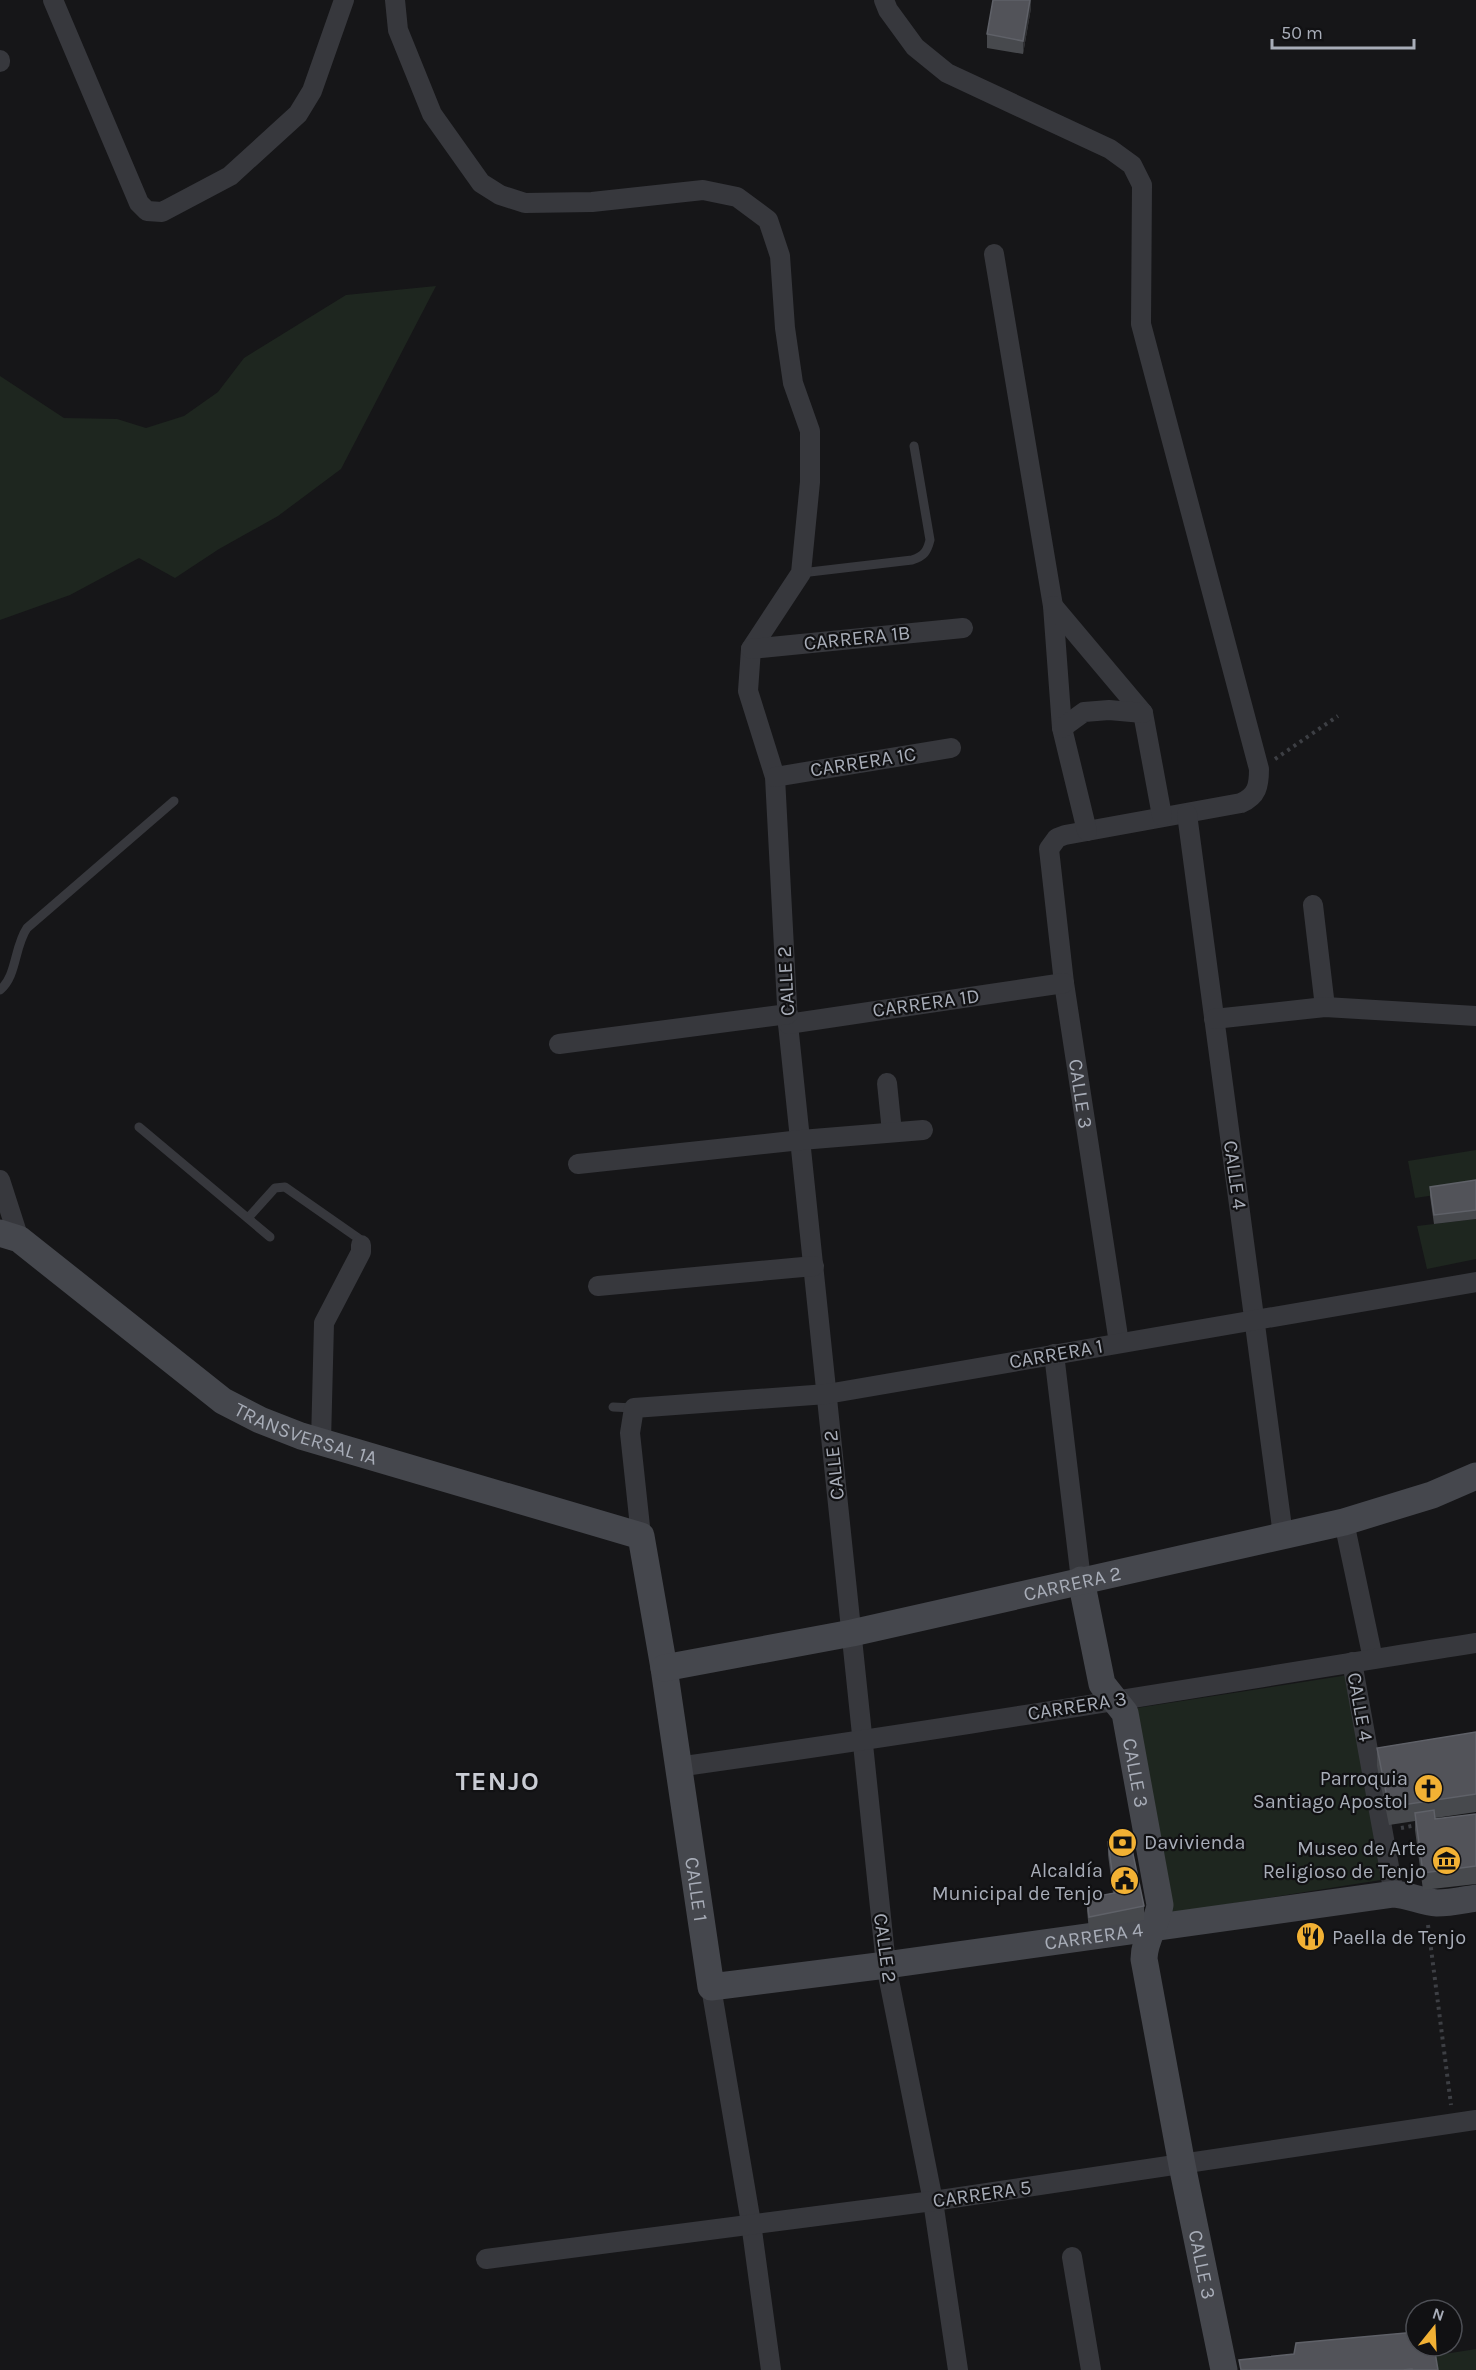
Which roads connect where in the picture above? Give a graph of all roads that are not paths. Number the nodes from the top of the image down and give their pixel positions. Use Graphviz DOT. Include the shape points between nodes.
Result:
graph roads {
  1 [pos="53,0"];
  2 [pos="344,0"];
  3 [pos="394,0"];
  4 [pos="884,0"];
  5 [pos="994,254"];
  6 [pos="914,446"];
  7 [pos="801,573"];
  8 [pos="1053,606"];
  9 [pos="963,628"];
  10 [pos="751,649"];
  11 [pos="1143,713"];
  12 [pos="1062,728"];
  13 [pos="951,748"];
  14 [pos="775,777"];
  15 [pos="174,801"];
  16 [pos="1187,814"];
  17 [pos="1162,816"];
  18 [pos="1087,831"];
  19 [pos="1313,905"];
  20 [pos="1064,983"];
  21 [pos="0,990"];
  22 [pos="1325,1007"];
  23 [pos="1476,1016"];
  24 [pos="788,1019"];
  25 [pos="1214,1019"];
  26 [pos="559,1044"];
  27 [pos="887,1083"];
  28 [pos="140,1127"];
  29 [pos="923,1130"];
  30 [pos="892,1132"];
  31 [pos="801,1140"];
  32 [pos="578,1164"];
  33 [pos="0,1180"];
  34 [pos="248,1218"];
  35 [pos="9,1236"];
  36 [pos="270,1237"];
  37 [pos="361,1245"];
  38 [pos="814,1266"];
  39 [pos="1476,1282"];
  40 [pos="598,1286"];
  41 [pos="1254,1320"];
  42 [pos="1119,1343"];
  43 [pos="1054,1354"];
  44 [pos="827,1394"];
  45 [pos="613,1407"];
  46 [pos="634,1408"];
  47 [pos="321,1442"];
  48 [pos="1476,1476"];
  49 [pos="1344,1522"];
  50 [pos="1283,1535"];
  51 [pos="640,1536"];
  52 [pos="1081,1580"];
  53 [pos="852,1633"];
  54 [pos="1476,1643"];
  55 [pos="1373,1659"];
  56 [pos="1353,1662"];
  57 [pos="664,1668"];
  58 [pos="1114,1700"];
  59 [pos="863,1741"];
  60 [pos="677,1767"];
  61 [pos="1394,1894"];
  62 [pos="1476,1898"];
  63 [pos="1153,1929"];
  64 [pos="886,1965"];
  65 [pos="711,1987"];
  66 [pos="1476,2120"];
  67 [pos="1182,2165"];
  68 [pos="933,2201"];
  69 [pos="751,2223"];
  70 [pos="1072,2258"];
  71 [pos="486,2259"];
  72 [pos="771,2370"];
  73 [pos="958,2370"];
  74 [pos="1091,2370"];
  75 [pos="1224,2370"];
  1 -- 2 [label="street" via="139,203 147,211 162,212 230,176 298,114 312,91"];
  3 -- 7 [label="street" via="398,30 432,114 481,183 500,195 525,203 592,202 703,190 737,197 768,220 780,256 793,383 810,431 810,482"];
  4 -- 16 [label="street" via="915,47 947,73 1110,149 1132,165 1142,184 1141,324 1259,769 1251,799"];
  5 -- 8 [label="street"];
  6 -- 7 [label="lane" via="930,540 923,556"];
  7 -- 10 [label="street, CALLE 2"];
  8 -- 11 [label="street"];
  8 -- 12 [label="street"];
  9 -- 10 [label="street, CARRERA 1B"];
  10 -- 14 [label="street, CALLE 2" via="748,691"];
  11 -- 12 [label="street" via="1084,712"];
  11 -- 17 [label="street"];
  12 -- 18 [label="street"];
  13 -- 14 [label="street, CARRERA 1C"];
  14 -- 24 [label="street, CALLE 2"];
  15 -- 21 [label="lane" via="27,928 20,938 11,974"];
  16 -- 17 [label="street"];
  16 -- 25 [label="street, CALLE 4"];
  17 -- 18 [label="street"];
  18 -- 20 [label="street, CALLE 3" via="1057,838 1048,856"];
  19 -- 22 [label="street"];
  20 -- 24 [label="street, CARRERA 1D"];
  20 -- 42 [label="street, CALLE 3"];
  22 -- 23 [label="street"];
  22 -- 25 [label="street"];
  24 -- 26 [label="street, CARRERA 1D"];
  24 -- 31 [label="street, CALLE 2"];
  25 -- 41 [label="street, CALLE 4"];
  27 -- 30 [label="street"];
  28 -- 34 [label="lane"];
  29 -- 30 [label="street"];
  30 -- 31 [label="street"];
  31 -- 32 [label="street"];
  31 -- 38 [label="street, CALLE 2"];
  33 -- 35 [label="street"];
  34 -- 36 [label="lane"];
  34 -- 37 [label="lane" via="275,1188 285,1187 358,1238"];
  35 -- 47 [label="main road, TRANSVERSAL 1A" via="223,1401 260,1420"];
  37 -- 47 [label="street" via="361,1252 324,1323"];
  38 -- 40 [label="street"];
  38 -- 44 [label="street, CALLE 2"];
  39 -- 41 [label="street, CARRERA 1"];
  41 -- 42 [label="street, CARRERA 1"];
  41 -- 50 [label="street, CALLE 4"];
  42 -- 43 [label="street, CARRERA 1"];
  43 -- 44 [label="street, CARRERA 1"];
  43 -- 52 [label="street, CALLE 3"];
  44 -- 46 [label="street, CARRERA 1"];
  44 -- 53 [label="street, CALLE 2"];
  45 -- 46 [label="lane"];
  46 -- 51 [label="street, CALLE 1" via="630,1433"];
  47 -- 51 [label="main road, TRANSVERSAL 1A"];
  48 -- 49 [label="main road, CARRERA 2" via="1432,1495"];
  49 -- 50 [label="main road, CARRERA 2"];
  49 -- 55 [label="street, CALLE 4"];
  50 -- 52 [label="main road, CARRERA 2"];
  51 -- 57 [label="main road, CALLE 1"];
  52 -- 53 [label="main road, CARRERA 2"];
  52 -- 58 [label="main road, CALLE 3" via="1102,1684"];
  53 -- 57 [label="main road, CARRERA 2"];
  53 -- 59 [label="street, CALLE 2"];
  54 -- 55 [label="street, CARRERA 3"];
  55 -- 56 [label="street, CARRERA 3"];
  56 -- 58 [label="street, CARRERA 3"];
  56 -- 61 [label="street, CALLE 4"];
  57 -- 60 [label="main road, CALLE 1"];
  58 -- 59 [label="street, CARRERA 3"];
  58 -- 63 [label="main road, CALLE 3" via="1125,1713 1160,1905"];
  59 -- 60 [label="street, CARRERA 3"];
  59 -- 64 [label="street, CALLE 2"];
  60 -- 65 [label="main road, CALLE 1"];
  61 -- 62 [label="main road, CARRERA 4" via="1439,1903"];
  61 -- 63 [label="main road, CARRERA 4"];
  63 -- 64 [label="main road, CARRERA 4"];
  63 -- 67 [label="main road, CALLE 3" via="1144,1959"];
  64 -- 65 [label="main road, CARRERA 4"];
  64 -- 68 [label="street, CALLE 2"];
  65 -- 69 [label="street, CALLE 1"];
  66 -- 67 [label="street, CARRERA 5"];
  67 -- 68 [label="street, CARRERA 5"];
  67 -- 75 [label="main road, CALLE 3"];
  68 -- 69 [label="street, CARRERA 5"];
  68 -- 73 [label="street, CALLE 2"];
  69 -- 71 [label="street, CARRERA 5"];
  69 -- 72 [label="street, CALLE 1"];
  70 -- 74 [label="street"];
}
